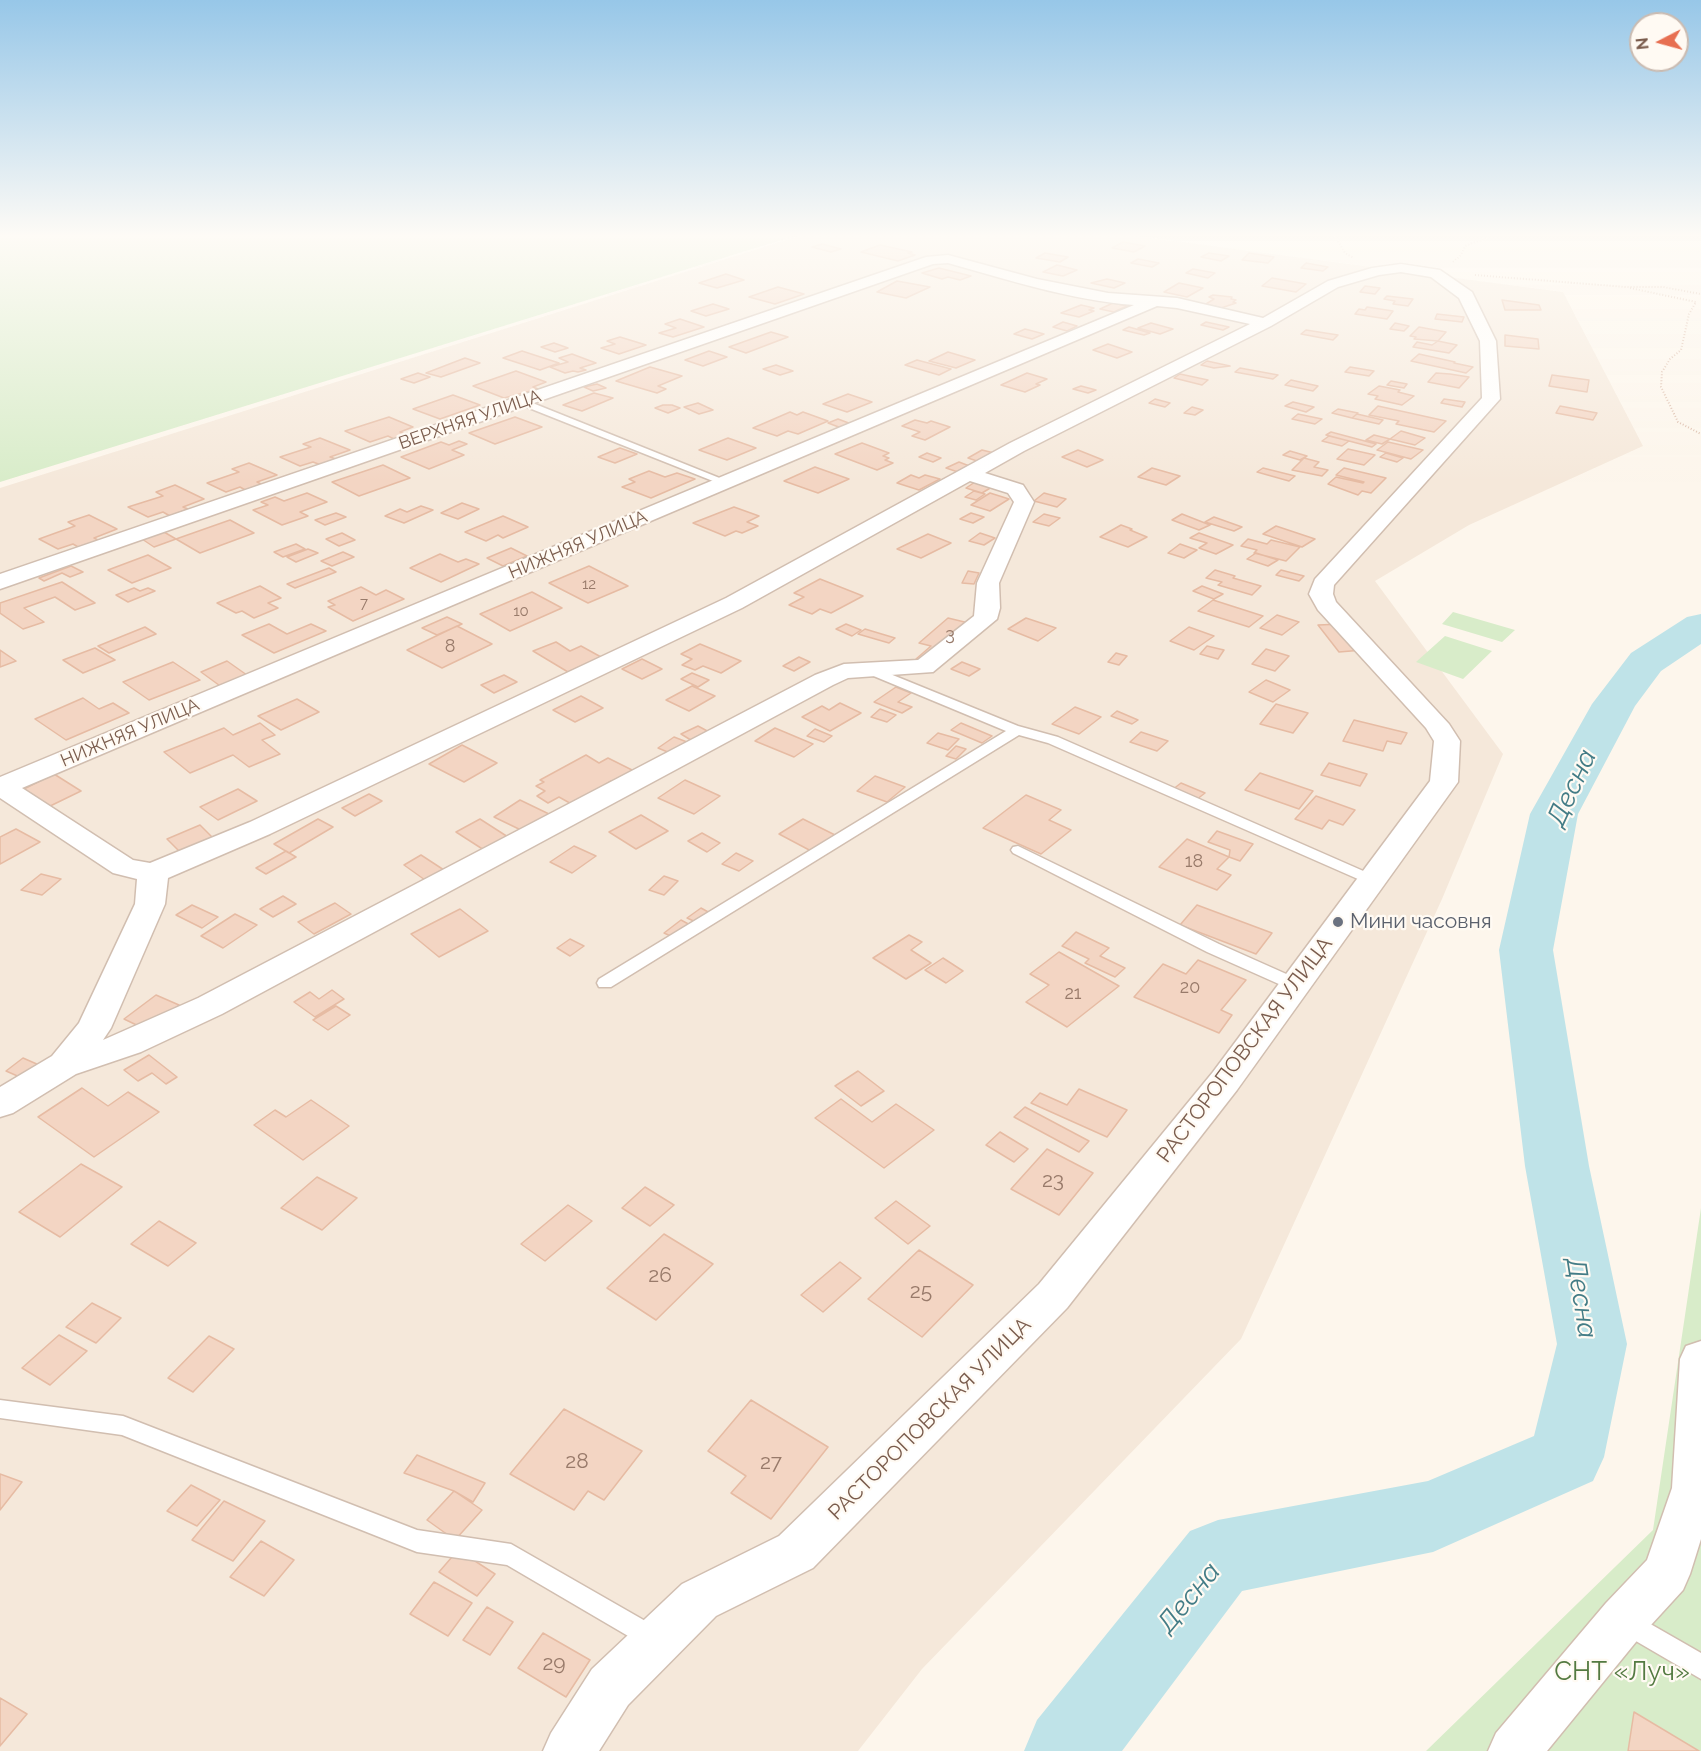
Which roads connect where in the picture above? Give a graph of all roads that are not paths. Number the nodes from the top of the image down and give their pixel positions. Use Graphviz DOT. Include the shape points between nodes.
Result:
graph roads {
  1 [pos="768,318"];
  2 [pos="1117,318"];
  3 [pos="1244,318"];
  4 [pos="1274,318"];
  5 [pos="1477,318"];
  6 [pos="1265,323"];
  7 [pos="522,402"];
  8 [pos="968,474"];
  9 [pos="727,483"];
  10 [pos="0,582"];
  11 [pos="868,669"];
  12 [pos="1017,730"];
  13 [pos="0,787"];
  14 [pos="1018,850"];
  15 [pos="153,873"];
  16 [pos="1372,880"];
  17 [pos="605,983"];
  18 [pos="1296,985"];
  19 [pos="64,1065"];
  20 [pos="0,1104"];
  21 [pos="1701,1359"];
  22 [pos="0,1409"];
  23 [pos="1623,1620"];
  24 [pos="657,1641"];
  25 [pos="1701,1667"];
  26 [pos="569,1751"];
  27 [pos="1514,1751"];
  1 -- 7 [label="street, ВЕРХНЯЯ УЛИЦА"];
  2 -- 9 [label="street, НИЖНЯЯ УЛИЦА"];
  3 -- 6 [label="street"];
  4 -- 6 [label="street, РАСТОРОПОВСКАЯ УЛИЦА"];
  5 -- 16 [label="street, РАСТОРОПОВСКАЯ УЛИЦА" via="1488,341 1491,399 1323,584 1321,594 1326,605 1436,724 1447,741 1444,782"];
  6 -- 8 [label="street"];
  7 -- 9 [label="lane"];
  7 -- 10 [label="street, ВЕРХНЯЯ УЛИЦА"];
  8 -- 11 [label="street" via="1016,489 1024,502 988,583 985,618 924,666"];
  8 -- 15 [label="street" via="734,603 260,828"];
  9 -- 13 [label="street, НИЖНЯЯ УЛИЦА"];
  11 -- 12 [label="lane"];
  11 -- 19 [label="street" via="844,671 824,680 210,1006 129,1044"];
  12 -- 16 [label="lane" via="1053,740"];
  12 -- 17 [label="lane"];
  13 -- 15 [label="street" via="124,867"];
  14 -- 18 [label="lane"];
  15 -- 19 [label="street" via="150,904 94,1028"];
  16 -- 18 [label="street, РАСТОРОПОВСКАЯ УЛИЦА"];
  18 -- 24 [label="street, РАСТОРОПОВСКАЯ УЛИЦА" via="1225,1081 1053,1296 796,1552 699,1600"];
  19 -- 20 [label="street"];
  21 -- 23 [label="street" via="1695,1488 1666,1574"];
  22 -- 24 [label="lane" via="123,1426 417,1541 511,1555"];
  23 -- 25 [label="lane"];
  23 -- 27 [label="street"];
  24 -- 26 [label="street, РАСТОРОПОВСКАЯ УЛИЦА" via="610,1688"];
}
